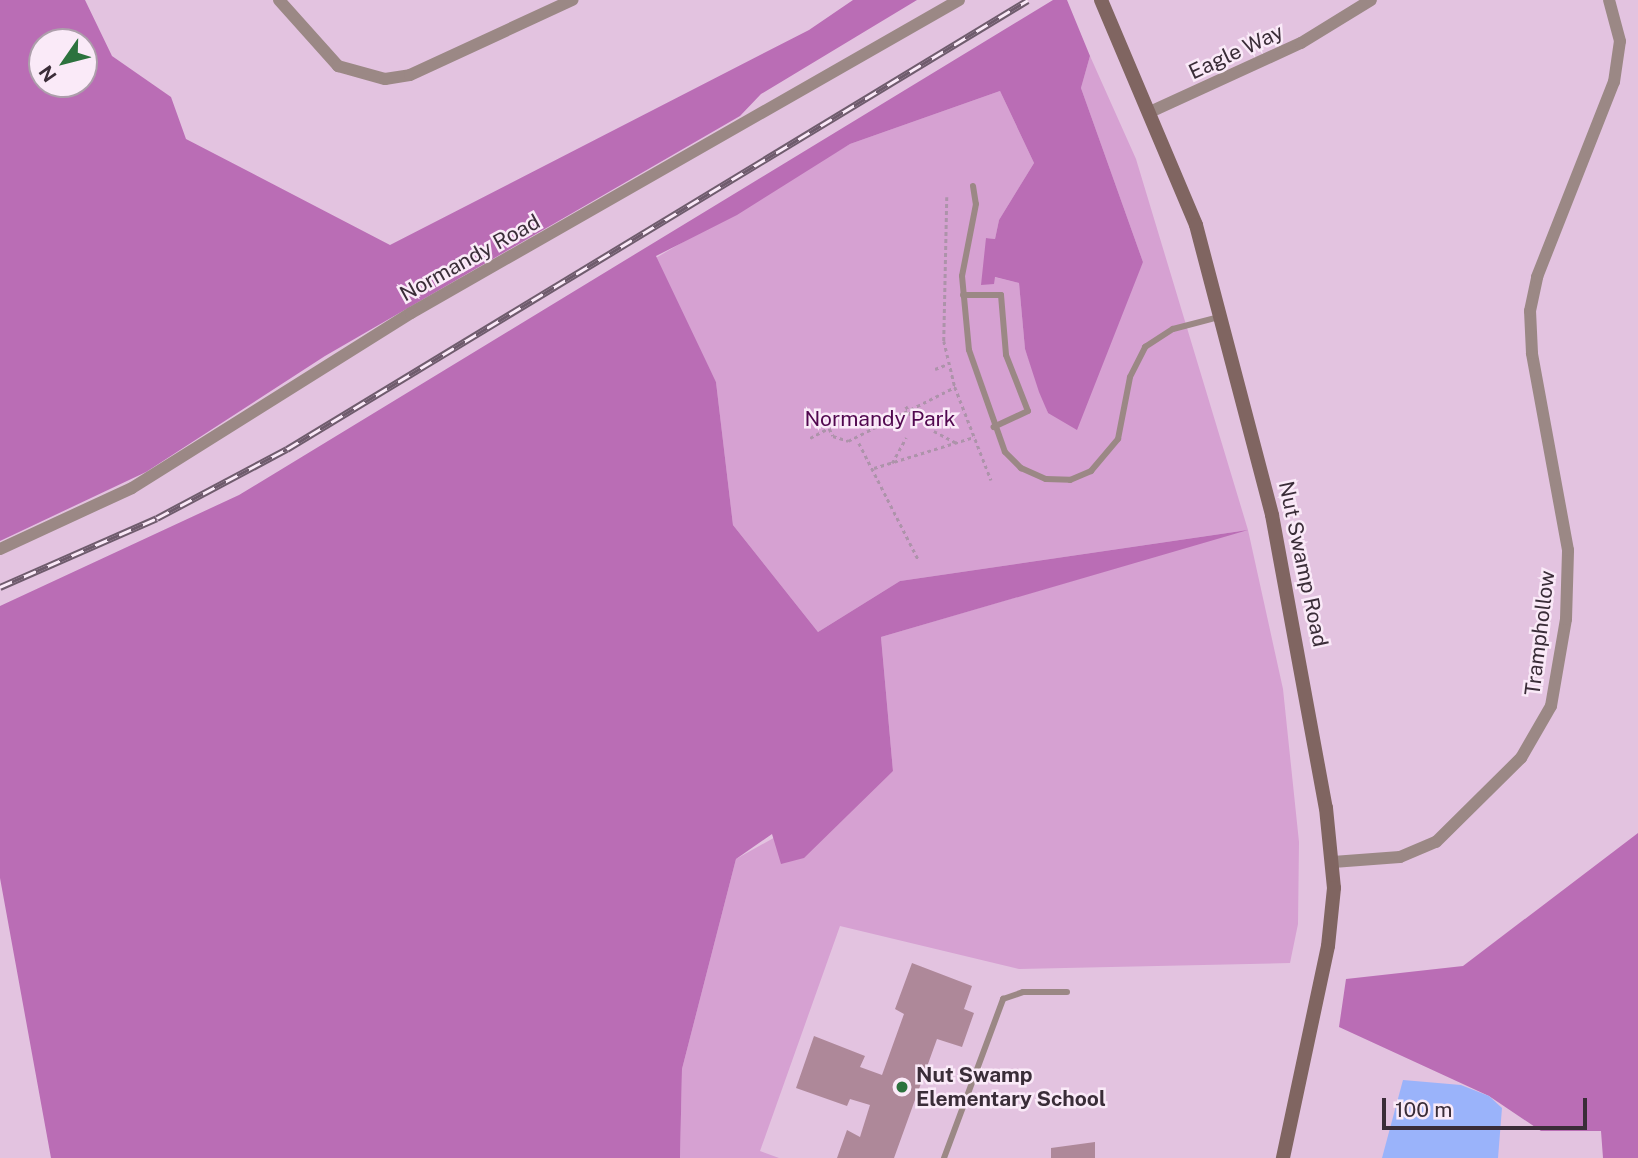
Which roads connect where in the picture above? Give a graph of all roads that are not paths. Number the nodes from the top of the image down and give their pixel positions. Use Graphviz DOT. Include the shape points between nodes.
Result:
graph roads {
  1 [pos="279,0"];
  2 [pos="572,0"];
  3 [pos="959,0"];
  4 [pos="1101,0"];
  5 [pos="1371,0"];
  6 [pos="1609,0"];
  7 [pos="1150,111"];
  8 [pos="973,186"];
  9 [pos="963,295"];
  10 [pos="1221,316"];
  11 [pos="995,427"];
  12 [pos="0,549"];
  13 [pos="1333,862"];
  14 [pos="1067,992"];
  15 [pos="944,1158"];
  16 [pos="1283,1158"];
  1 -- 2 [label="street" via="338,66 385,79 410,75"];
  3 -- 12 [label="street, Normandy Road" via="411,313 132,488"];
  4 -- 7 [label="main road, Nut Swamp Road"];
  5 -- 7 [label="street, Eagle Way" via="1301,43"];
  6 -- 13 [label="street, Tramphollow" via="1618,26 1619,60 1537,277 1530,311 1532,353 1568,550 1566,619 1547,719 1521,758 1436,842 1401,857"];
  7 -- 10 [label="main road, Nut Swamp Road" via="1196,225"];
  8 -- 9 [label="lane" via="976,204"];
  9 -- 11 [label="lane" via="969,350"];
  9 -- 11 [label="lane" via="1001,295 1006,355 1028,411"];
  10 -- 11 [label="lane" via="1173,329 1145,347 1133,369 1118,439 1091,471 1070,480 1046,480 1005,452"];
  10 -- 13 [label="main road, Nut Swamp Road" via="1290,597"];
  13 -- 16 [label="main road, Nut Swamp Road" via="1328,946"];
  14 -- 15 [label="lane" via="1023,992 1003,999"];
}
